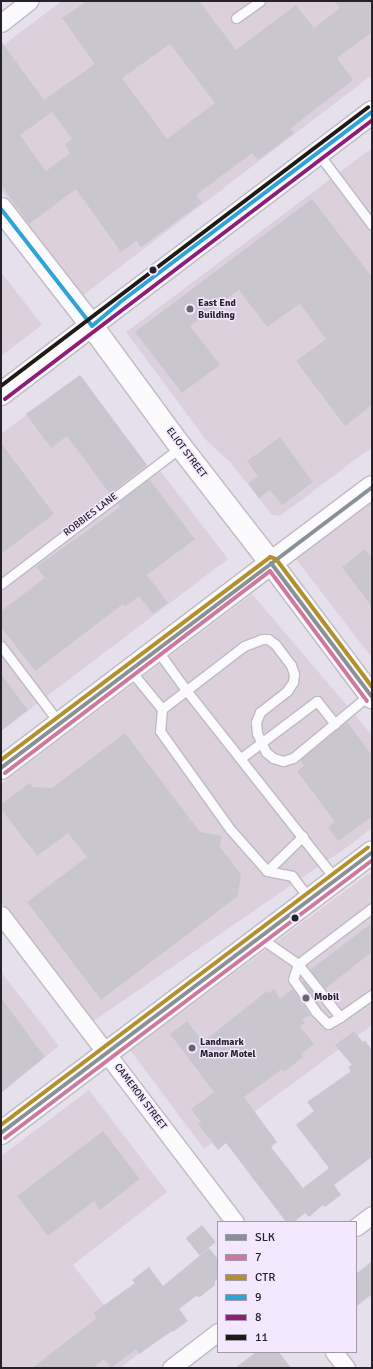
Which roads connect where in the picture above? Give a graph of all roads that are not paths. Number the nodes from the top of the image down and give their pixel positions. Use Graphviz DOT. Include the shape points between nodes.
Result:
graph roads {
  1 [pos="29,1"];
  2 [pos="260,1"];
  3 [pos="236,18"];
  4 [pos="1,23"];
  5 [pos="372,112"];
  6 [pos="318,153"];
  7 [pos="1,209"];
  8 [pos="372,225"];
  9 [pos="92,326"];
  10 [pos="1,394"];
  11 [pos="181,447"];
  12 [pos="372,486"];
  13 [pos="271,562"];
  14 [pos="1,584"];
  15 [pos="1,646"];
  16 [pos="157,649"];
  17 [pos="130,670"];
  18 [pos="186,690"];
  19 [pos="371,695"];
  20 [pos="162,709"];
  21 [pos="60,724"];
  22 [pos="335,724"];
  23 [pos="262,742"];
  24 [pos="241,758"];
  25 [pos="1,768"];
  26 [pos="303,836"];
  27 [pos="372,853"];
  28 [pos="267,871"];
  29 [pos="335,879"];
  30 [pos="310,900"];
  31 [pos="372,908"];
  32 [pos="1,915"];
  33 [pos="259,937"];
  34 [pos="298,964"];
  35 [pos="372,995"];
  36 [pos="340,1017"];
  37 [pos="107,1054"];
  38 [pos="1,1133"];
  39 [pos="372,1215"];
  40 [pos="234,1221"];
  41 [pos="357,1226"];
  42 [pos="217,1333"];
  43 [pos="335,1353"];
  44 [pos="171,1368"];
  45 [pos="346,1368"];
  1 -- 4 [label="street"];
  2 -- 3 [label="lane"];
  5 -- 6 [label="main road"];
  6 -- 8 [label="lane"];
  6 -- 9 [label="main road"];
  7 -- 9 [label="main road, ELIOT STREET"];
  9 -- 10 [label="main road"];
  9 -- 11 [label="main road, ELIOT STREET"];
  11 -- 13 [label="main road, ELIOT STREET"];
  11 -- 14 [label="lane, ROBBIES LANE"];
  12 -- 13 [label="main road"];
  13 -- 16 [label="main road"];
  13 -- 19 [label="main road, ELIOT STREET"];
  15 -- 21 [label="lane"];
  16 -- 17 [label="main road"];
  16 -- 18 [label="lane"];
  17 -- 20 [label="lane"];
  17 -- 21 [label="main road"];
  18 -- 20 [label="lane"];
  18 -- 23 [label="lane" via="244,646 268,639 275,644 294,674 293,682 287,691 260,712 256,722 257,733"];
  18 -- 24 [label="lane"];
  19 -- 22 [label="lane"];
  20 -- 28 [label="lane" via="160,731 230,829"];
  21 -- 25 [label="main road"];
  22 -- 23 [label="lane" via="293,758 283,761 273,758 266,752"];
  22 -- 23 [label="lane" via="317,701"];
  23 -- 24 [label="lane"];
  24 -- 26 [label="lane"];
  26 -- 28 [label="lane"];
  26 -- 29 [label="lane"];
  27 -- 29 [label="main road"];
  28 -- 30 [label="lane" via="292,876"];
  29 -- 30 [label="main road"];
  30 -- 33 [label="main road"];
  31 -- 34 [label="lane"];
  32 -- 37 [label="street, CAMERON STREET"];
  33 -- 34 [label="lane"];
  33 -- 37 [label="main road"];
  34 -- 36 [label="lane"];
  34 -- 36 [label="lane" via="293,979 318,1015 328,1024"];
  35 -- 36 [label="lane"];
  37 -- 38 [label="main road"];
  37 -- 40 [label="street, CAMERON STREET"];
  39 -- 41 [label="street"];
  42 -- 44 [label="street"];
  43 -- 45 [label="street"];
}
